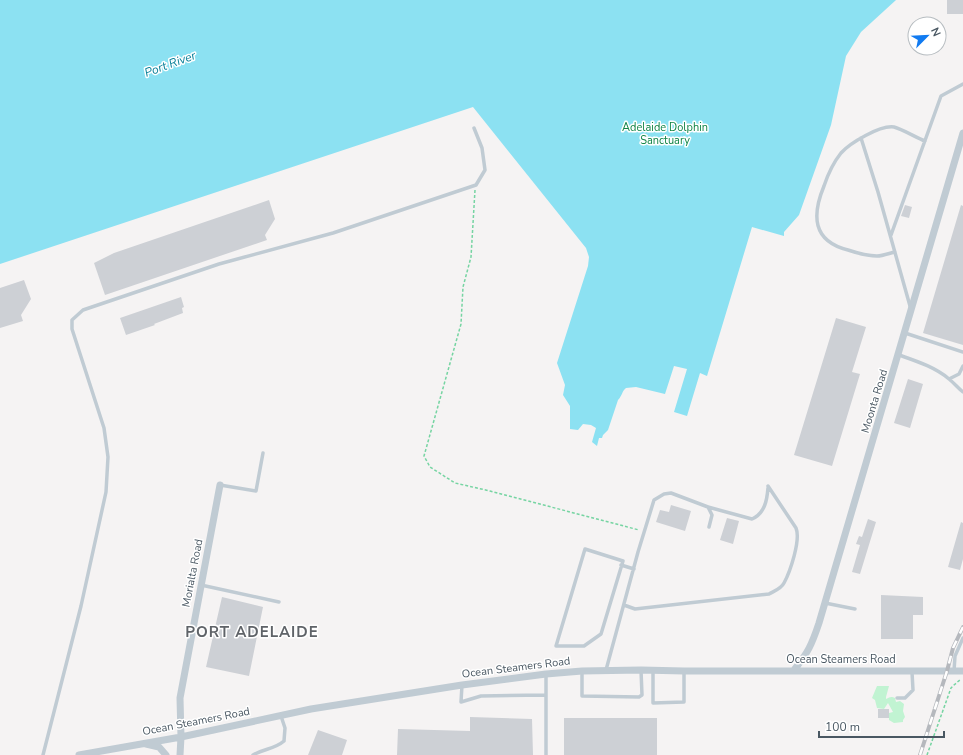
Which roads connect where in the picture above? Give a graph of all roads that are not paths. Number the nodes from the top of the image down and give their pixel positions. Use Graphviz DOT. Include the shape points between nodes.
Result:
graph roads {
  1 [pos="963,84"];
  2 [pos="474,128"];
  3 [pos="963,133"];
  4 [pos="861,138"];
  5 [pos="925,141"];
  6 [pos="891,236"];
  7 [pos="895,252"];
  8 [pos="912,311"];
  9 [pos="905,333"];
  10 [pos="963,352"];
  11 [pos="899,355"];
  12 [pos="963,366"];
  13 [pos="949,378"];
  14 [pos="963,392"];
  15 [pos="262,453"];
  16 [pos="220,485"];
  17 [pos="708,507"];
  18 [pos="709,527"];
  19 [pos="621,565"];
  20 [pos="634,570"];
  21 [pos="201,585"];
  22 [pos="280,602"];
  23 [pos="825,603"];
  24 [pos="624,605"];
  25 [pos="855,609"];
  26 [pos="963,638"];
  27 [pos="606,670"];
  28 [pos="641,670"];
  29 [pos="653,670"];
  30 [pos="794,670"];
  31 [pos="912,670"];
  32 [pos="582,671"];
  33 [pos="684,671"];
  34 [pos="954,671"];
  35 [pos="963,671"];
  36 [pos="546,674"];
  37 [pos="462,685"];
  38 [pos="545,695"];
  39 [pos="897,698"];
  40 [pos="281,716"];
  41 [pos="181,737"];
  42 [pos="142,743"];
  43 [pos="43,755"];
  44 [pos="79,755"];
  45 [pos="166,755"];
  46 [pos="180,755"];
  47 [pos="253,755"];
  48 [pos="546,755"];
  1 -- 5 [label="lane" via="941,96"];
  2 -- 43 [label="lane" via="482,148 485,170 476,185 333,233 219,264 83,310 72,320 72,329 104,428 108,457 106,492 81,606"];
  3 -- 8 [label="street, Moonta Road"];
  4 -- 5 [label="lane" via="878,130 894,127"];
  4 -- 6 [label="lane"];
  4 -- 7 [label="lane" via="841,153 830,170 818,198 816,222 820,232 830,243 843,249 878,256"];
  5 -- 6 [label="lane"];
  6 -- 7 [label="lane"];
  7 -- 8 [label="lane"];
  8 -- 9 [label="street, Moonta Road"];
  9 -- 10 [label="lane"];
  9 -- 11 [label="street, Moonta Road"];
  11 -- 13 [label="lane" via="926,365"];
  11 -- 23 [label="street, Moonta Road"];
  12 -- 13 [label="lane" via="959,374"];
  13 -- 14 [label="lane"];
  15 -- 16 [label="lane" via="256,492"];
  16 -- 21 [label="street, Morialta Road"];
  17 -- 18 [label="lane" via="712,515"];
  17 -- 20 [label="lane" via="671,493 658,496 654,500"];
  17 -- 24 [label="lane" via="752,519 764,509 768,486 798,532 784,583 769,594 636,609"];
  19 -- 19 [label="lane" via="623,561 585,548 556,646 584,646 601,634"];
  19 -- 20 [label="lane"];
  20 -- 24 [label="lane"];
  21 -- 22 [label="lane"];
  21 -- 41 [label="street, Morialta Road" via="180,698"];
  23 -- 25 [label="lane"];
  23 -- 30 [label="street, Moonta Road" via="813,643"];
  24 -- 27 [label="lane"];
  26 -- 34 [label="lane" via="955,656"];
  27 -- 28 [label="street, Ocean Steamers Road"];
  27 -- 32 [label="street, Ocean Steamers Road"];
  28 -- 29 [label="street, Ocean Steamers Road"];
  28 -- 32 [label="lane" via="642,694 639,696 582,696"];
  29 -- 33 [label="street, Ocean Steamers Road"];
  29 -- 33 [label="lane" via="653,703 684,702"];
  30 -- 31 [label="street, Ocean Steamers Road"];
  30 -- 33 [label="street, Ocean Steamers Road"];
  31 -- 34 [label="street, Ocean Steamers Road"];
  31 -- 39 [label="lane" via="913,690 905,698"];
  32 -- 36 [label="street, Ocean Steamers Road"];
  34 -- 35 [label="street, Ocean Steamers Road"];
  36 -- 37 [label="street, Ocean Steamers Road"];
  36 -- 38 [label="lane"];
  37 -- 38 [label="lane" via="461,702 481,696"];
  37 -- 40 [label="street, Ocean Steamers Road"];
  38 -- 48 [label="lane"];
  40 -- 41 [label="street, Ocean Steamers Road"];
  40 -- 47 [label="lane" via="285,728 284,741 278,746"];
  41 -- 42 [label="street, Ocean Steamers Road"];
  41 -- 46 [label="street, Morialta Road"];
  42 -- 44 [label="street, Ocean Steamers Road"];
  42 -- 45 [label="street" via="159,747"];
}
